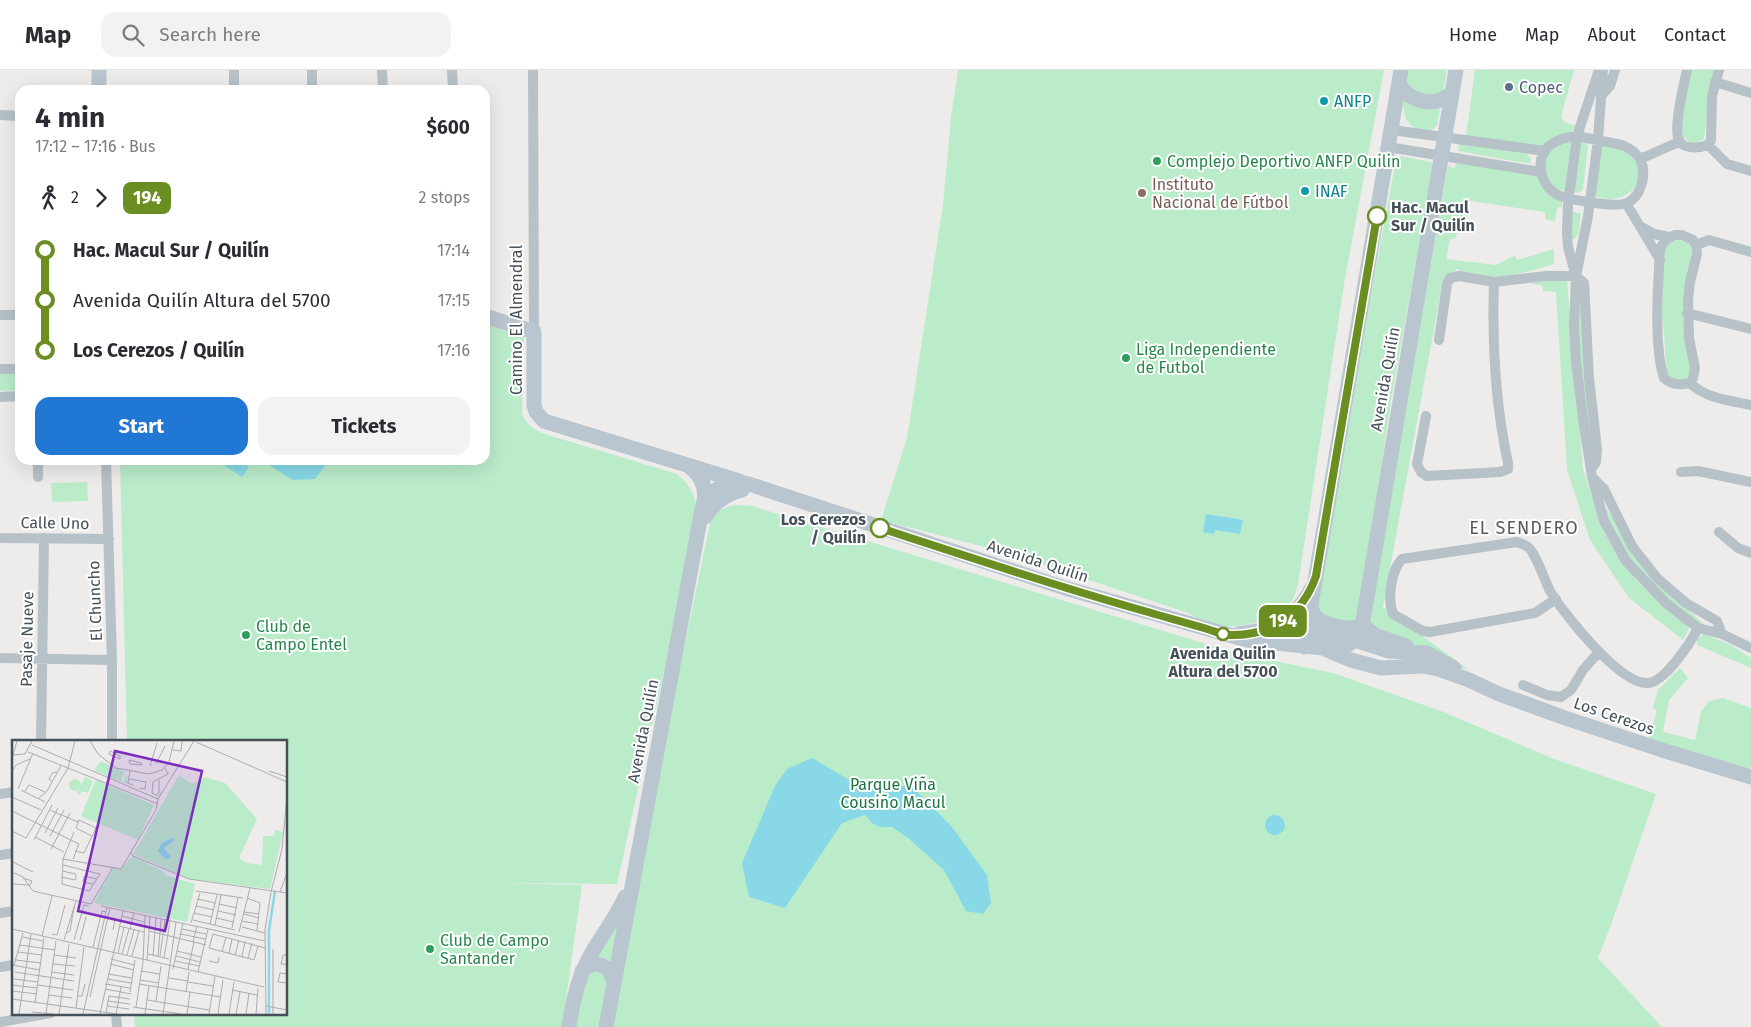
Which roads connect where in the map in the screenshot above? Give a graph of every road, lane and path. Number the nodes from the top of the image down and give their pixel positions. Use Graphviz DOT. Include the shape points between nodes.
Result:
graph roads {
  1 [pos="99,70"];
  2 [pos="234,70"];
  3 [pos="312,70"];
  4 [pos="382,70"];
  5 [pos="452,70"];
  6 [pos="533,70"];
  7 [pos="1456,70"];
  8 [pos="1599,70"];
  9 [pos="1603,70"];
  10 [pos="1615,70"];
  11 [pos="1688,70"];
  12 [pos="1718,70"];
  13 [pos="1400,77"];
  14 [pos="1715,82"];
  15 [pos="99,85"];
  16 [pos="234,85"];
  17 [pos="312,85"];
  18 [pos="383,85"];
  19 [pos="453,85"];
  20 [pos="1452,93"];
  21 [pos="1751,93"];
  22 [pos="1601,96"];
  23 [pos="0,115"];
  24 [pos="15,116"];
  25 [pos="1392,130"];
  26 [pos="1577,136"];
  27 [pos="1444,138"];
  28 [pos="1598,140"];
  29 [pos="1679,142"];
  30 [pos="1708,145"];
  31 [pos="1388,147"];
  32 [pos="1545,151"];
  33 [pos="1441,156"];
  34 [pos="1640,160"];
  35 [pos="1751,171"];
  36 [pos="1541,172"];
  37 [pos="1569,198"];
  38 [pos="1590,201"];
  39 [pos="1626,203"];
  40 [pos="1640,226"];
  41 [pos="1669,237"];
  42 [pos="1696,245"];
  43 [pos="1751,252"];
  44 [pos="1660,260"];
  45 [pos="1576,276"];
  46 [pos="1494,282"];
  47 [pos="1687,313"];
  48 [pos="0,315"];
  49 [pos="15,315"];
  50 [pos="490,318"];
  51 [pos="1751,329"];
  52 [pos="534,332"];
  53 [pos="1439,340"];
  54 [pos="0,369"];
  55 [pos="15,369"];
  56 [pos="1690,382"];
  57 [pos="0,396"];
  58 [pos="15,396"];
  59 [pos="1751,405"];
  60 [pos="1426,416"];
  61 [pos="38,465"];
  62 [pos="106,465"];
  63 [pos="690,467"];
  64 [pos="1681,472"];
  65 [pos="708,473"];
  66 [pos="1591,473"];
  67 [pos="38,477"];
  68 [pos="740,482"];
  69 [pos="1751,482"];
  70 [pos="766,490"];
  71 [pos="713,497"];
  72 [pos="1719,532"];
  73 [pos="0,538"];
  74 [pos="44,538"];
  75 [pos="109,539"];
  76 [pos="1751,553"];
  77 [pos="1316,576"];
  78 [pos="1556,599"];
  79 [pos="1311,608"];
  80 [pos="1362,625"];
  81 [pos="1698,628"];
  82 [pos="1269,629"];
  83 [pos="1307,631"];
  84 [pos="1722,634"];
  85 [pos="1228,635"];
  86 [pos="1355,640"];
  87 [pos="1749,646"];
  88 [pos="1304,647"];
  89 [pos="1323,648"];
  90 [pos="1599,652"];
  91 [pos="1427,653"];
  92 [pos="0,658"];
  93 [pos="42,659"];
  94 [pos="112,660"];
  95 [pos="1469,680"];
  96 [pos="1523,685"];
  97 [pos="41,740"];
  98 [pos="112,740"];
  99 [pos="1751,777"];
  100 [pos="632,879"];
  101 [pos="582,972"];
  102 [pos="614,984"];
  103 [pos="45,1014"];
  104 [pos="116,1014"];
  105 [pos="0,1022"];
  106 [pos="117,1027"];
  107 [pos="569,1027"];
  108 [pos="606,1027"];
  1 -- 15 [label="main road"];
  2 -- 16 [label="street"];
  3 -- 17 [label="street"];
  4 -- 18 [label="street"];
  5 -- 19 [label="street"];
  6 -- 52 [label="street, Camino El Almendral"];
  7 -- 20 [label="main road, Avenida Quilín"];
  8 -- 26 [label="street"];
  9 -- 22 [label="street"];
  10 -- 22 [label="street" via="1610,86"];
  11 -- 29 [label="street" via="1679,113"];
  12 -- 14 [label="street"];
  13 -- 20 [label="main road" via="1410,96 1425,102 1438,101"];
  13 -- 25 [label="main road"];
  14 -- 21 [label="street"];
  14 -- 30 [label="street"];
  20 -- 27 [label="main road, Avenida Quilín"];
  22 -- 28 [label="street"];
  23 -- 24 [label="street"];
  25 -- 27 [label="street"];
  25 -- 31 [label="main road"];
  26 -- 28 [label="street"];
  26 -- 32 [label="street" via="1555,140"];
  26 -- 37 [label="street"];
  27 -- 32 [label="street"];
  27 -- 33 [label="main road, Avenida Quilín"];
  28 -- 34 [label="street" via="1629,148"];
  28 -- 38 [label="street"];
  29 -- 30 [label="street" via="1689,147"];
  29 -- 34 [label="street"];
  30 -- 35 [label="street" via="1727,164"];
  31 -- 33 [label="street"];
  31 -- 77 [label="main road"];
  32 -- 36 [label="street"];
  33 -- 36 [label="street"];
  33 -- 80 [label="main road, Avenida Quilín"];
  34 -- 39 [label="street" via="1642,183"];
  36 -- 37 [label="street" via="1549,188"];
  37 -- 38 [label="street"];
  37 -- 45 [label="street" via="1567,233"];
  38 -- 39 [label="street" via="1614,205"];
  38 -- 45 [label="street"];
  39 -- 40 [label="street"];
  40 -- 41 [label="street" via="1654,234"];
  40 -- 44 [label="street"];
  41 -- 42 [label="street" via="1682,235"];
  41 -- 44 [label="street" via="1661,246"];
  42 -- 43 [label="street" via="1709,240"];
  42 -- 47 [label="street"];
  44 -- 56 [label="street" via="1658,313 1662,371 1668,382"];
  45 -- 46 [label="street"];
  45 -- 66 [label="street" via="1576,362"];
  46 -- 53 [label="street" via="1459,276 1450,278"];
  46 -- 60 [label="street" via="1492,329 1496,389 1508,469 1427,476 1417,464"];
  47 -- 51 [label="street"];
  47 -- 56 [label="street" via="1696,368"];
  48 -- 49 [label="street"];
  50 -- 52 [label="main road"];
  52 -- 63 [label="main road, Camino El Almendral" via="534,405 539,417 558,426"];
  54 -- 55 [label="street"];
  56 -- 59 [label="street" via="1705,394"];
  57 -- 58 [label="street"];
  61 -- 67 [label="street"];
  62 -- 75 [label="street, El Chuncho"];
  63 -- 65 [label="main road, Camino El Almendral"];
  63 -- 71 [label="main road, Avenida Quilín" via="703,482 705,495"];
  64 -- 69 [label="street" via="1698,470"];
  65 -- 68 [label="main road, Camino El Almendral"];
  65 -- 71 [label="main road" via="714,480"];
  66 -- 81 [label="street" via="1604,521 1626,561 1666,603"];
  66 -- 84 [label="street" via="1604,489 1632,546 1657,578 1686,603 1717,622"];
  68 -- 70 [label="main road, Avenida Quilín"];
  68 -- 71 [label="main road" via="728,484"];
  70 -- 71 [label="main road, Avenida Quilín" via="740,490"];
  70 -- 85 [label="main road, Avenida Quilín" via="1065,588"];
  71 -- 100 [label="main road, Avenida Quilín" via="699,529"];
  72 -- 76 [label="street" via="1738,548"];
  73 -- 74 [label="street, Calle Uno"];
  74 -- 75 [label="street, Calle Uno"];
  74 -- 93 [label="street, Pasaje Nueve"];
  75 -- 94 [label="street, El Chuncho"];
  77 -- 79 [label="main road"];
  77 -- 82 [label="main road" via="1298,608"];
  78 -- 78 [label="street" via="1535,613 1430,632 1393,614 1390,606 1396,566 1402,559 1517,542 1534,554"];
  78 -- 90 [label="street"];
  79 -- 80 [label="main road" via="1315,617 1323,622 1352,629"];
  79 -- 83 [label="main road"];
  80 -- 86 [label="main road, Avenida Quilín"];
  80 -- 91 [label="main road" via="1379,637"];
  81 -- 84 [label="street"];
  81 -- 90 [label="street" via="1688,646 1657,681 1636,681"];
  82 -- 83 [label="main road, Los Cerezos"];
  82 -- 85 [label="main road"];
  83 -- 86 [label="main road, Los Cerezos"];
  83 -- 88 [label="main road"];
  84 -- 87 [label="street"];
  85 -- 88 [label="main road, Avenida Quilín"];
  86 -- 89 [label="main road, Avenida Quilín" via="1342,646"];
  86 -- 91 [label="main road, Los Cerezos" via="1388,651"];
  88 -- 89 [label="main road, Avenida Quilín"];
  89 -- 95 [label="main road, Los Cerezos" via="1380,668 1431,667"];
  90 -- 96 [label="street" via="1571,690 1561,697"];
  91 -- 95 [label="main road, Los Cerezos"];
  92 -- 93 [label="street"];
  93 -- 94 [label="street"];
  93 -- 97 [label="street, Pasaje Nueve"];
  94 -- 98 [label="street, El Chuncho"];
  95 -- 99 [label="main road, Los Cerezos" via="1565,718"];
  100 -- 101 [label="main road, Avenida Quilín" via="614,921"];
  100 -- 102 [label="main road, Avenida Quilín"];
  101 -- 102 [label="main road" via="591,964 602,965 611,972"];
  101 -- 107 [label="main road, Avenida Quilín"];
  102 -- 108 [label="main road, Avenida Quilín"];
  103 -- 105 [label="street"];
  104 -- 106 [label="street"];
}
